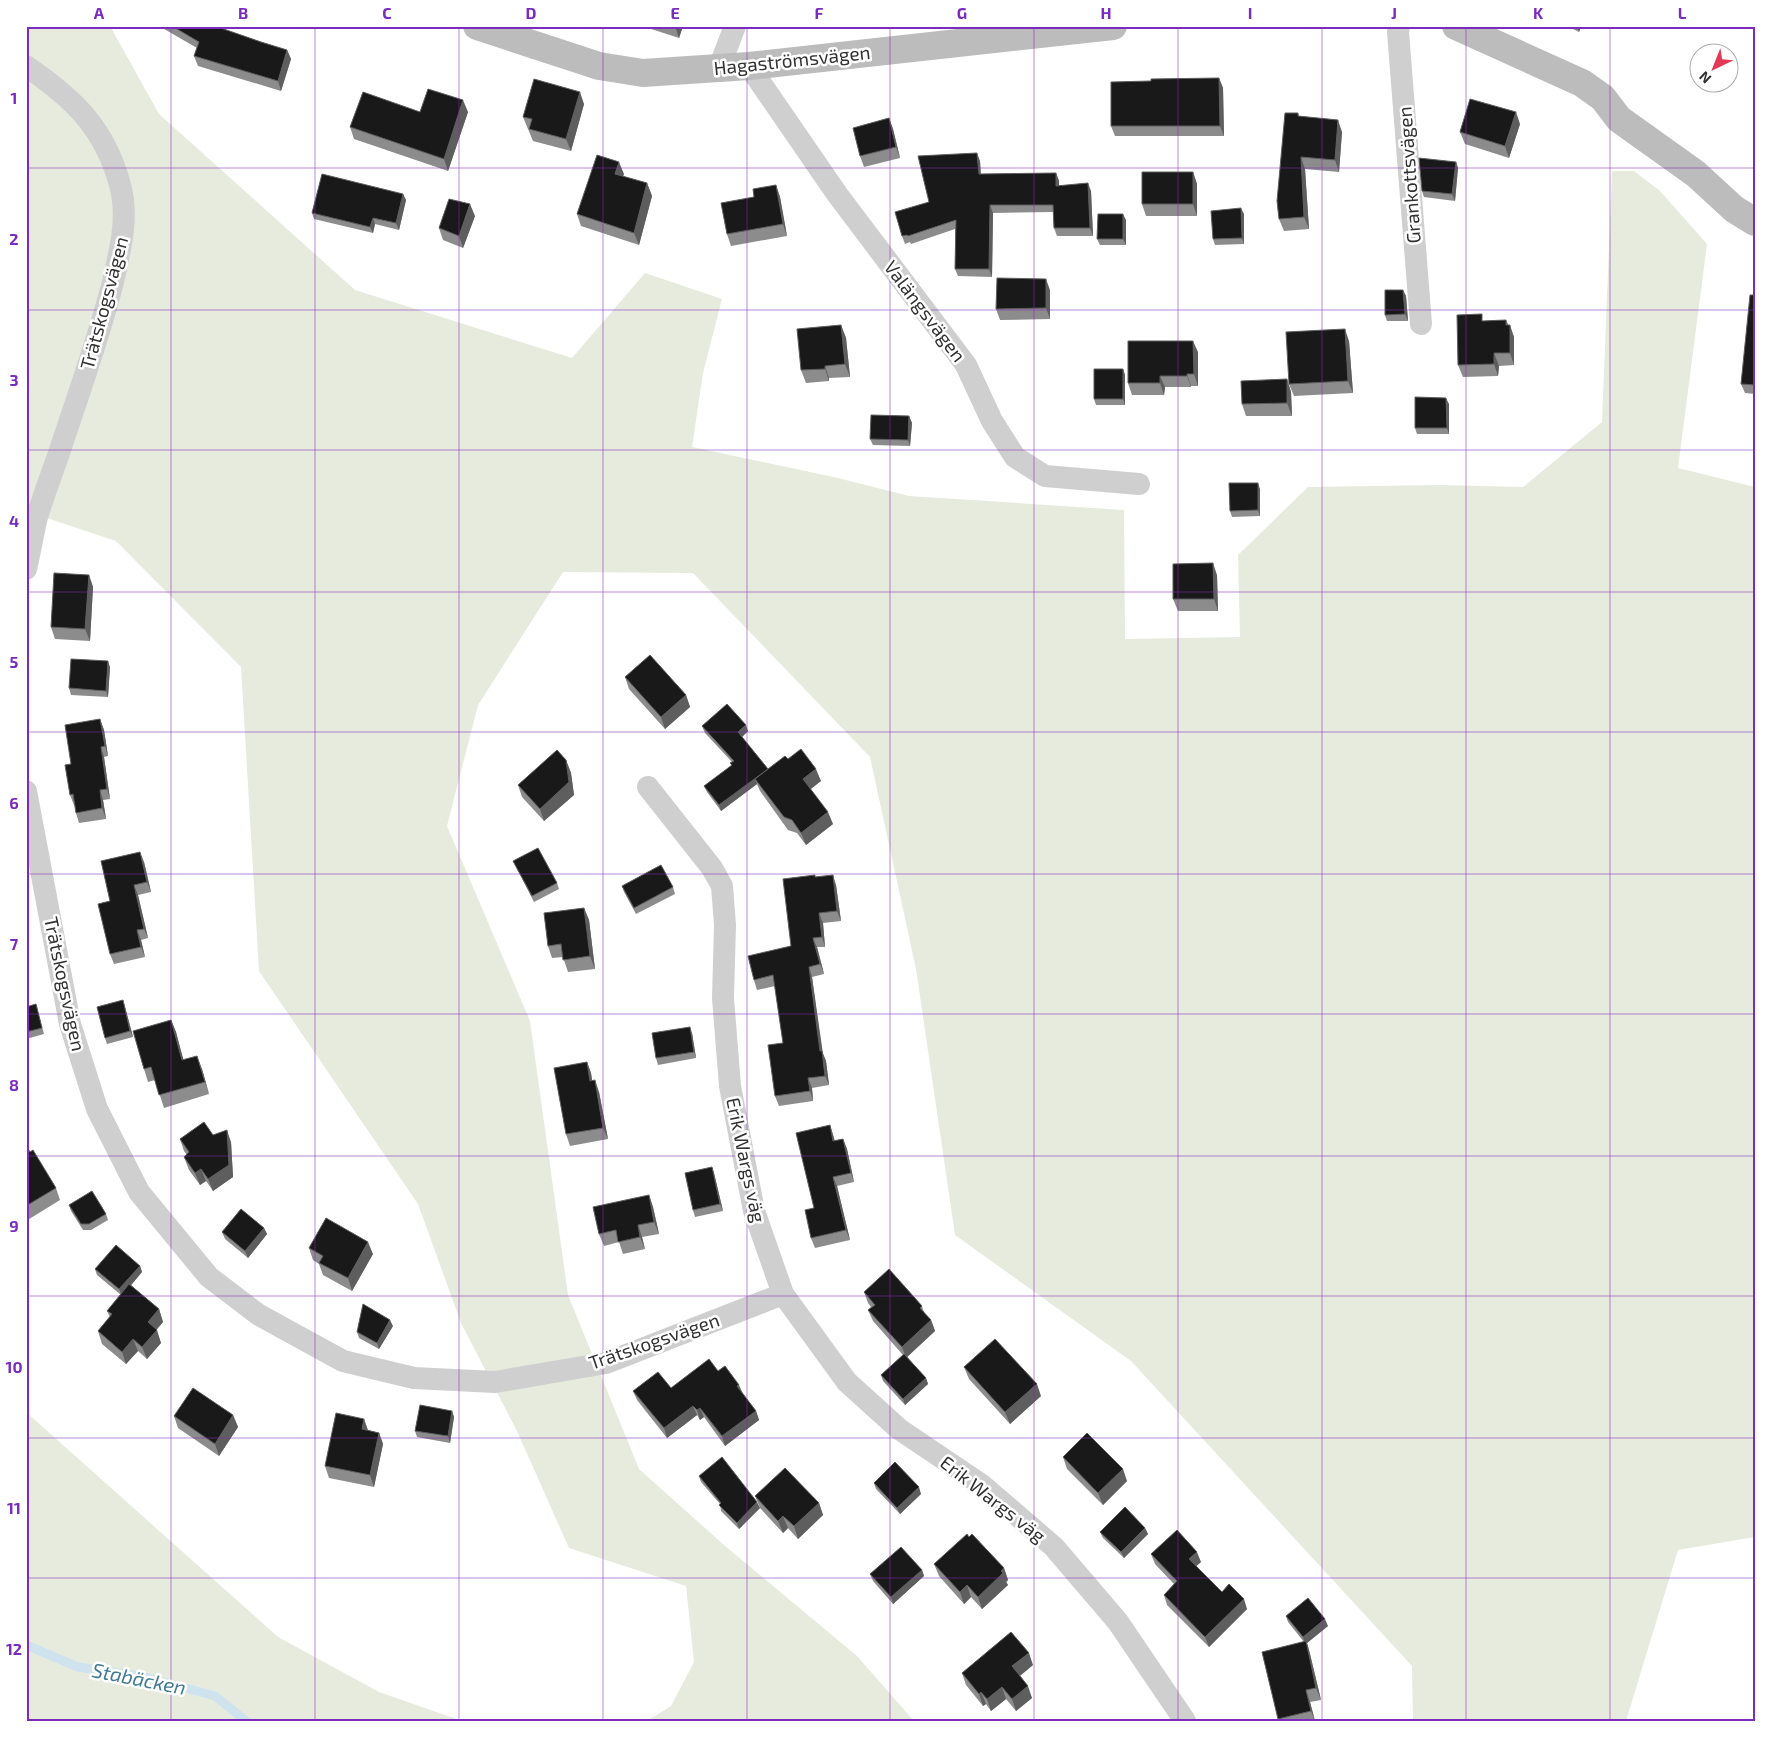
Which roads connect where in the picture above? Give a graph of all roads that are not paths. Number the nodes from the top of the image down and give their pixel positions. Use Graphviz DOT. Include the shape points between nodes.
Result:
graph roads {
  1 [pos="476,26"];
  2 [pos="735,26"];
  3 [pos="1113,26"];
  4 [pos="1399,26"];
  5 [pos="1456,26"];
  6 [pos="26,66"];
  7 [pos="749,66"];
  8 [pos="720,68"];
  9 [pos="1755,222"];
  10 [pos="1421,324"];
  11 [pos="1139,484"];
  12 [pos="26,569"];
  13 [pos="648,787"];
  14 [pos="26,791"];
  15 [pos="783,1294"];
  16 [pos="1184,1721"];
  1 -- 8 [label="street, Hagaströmsvägen" via="598,66 644,73"];
  2 -- 8 [label="street"];
  3 -- 7 [label="street, Hagaströmsvägen"];
  4 -- 10 [label="street, Grankottsvägen"];
  5 -- 9 [label="street" via="1582,83 1603,98 1619,119 1696,174 1734,209"];
  6 -- 12 [label="street, Trätskogsvägen" via="75,103 97,131 112,159 121,186 125,219 102,324 37,517"];
  7 -- 8 [label="street, Hagaströmsvägen"];
  7 -- 11 [label="street, Valängsvägen" via="837,194 966,366 992,421 1016,458 1045,476"];
  13 -- 15 [label="street, Erik Wargs väg" via="712,868 722,886 730,1086 754,1211"];
  14 -- 15 [label="street, Trätskogsvägen" via="70,1024 97,1109 139,1192 209,1276 260,1315 342,1361 414,1378 495,1382 606,1363"];
  15 -- 16 [label="street, Erik Wargs väg" via="848,1382 898,1429 982,1485 1054,1547 1118,1622"];
}
